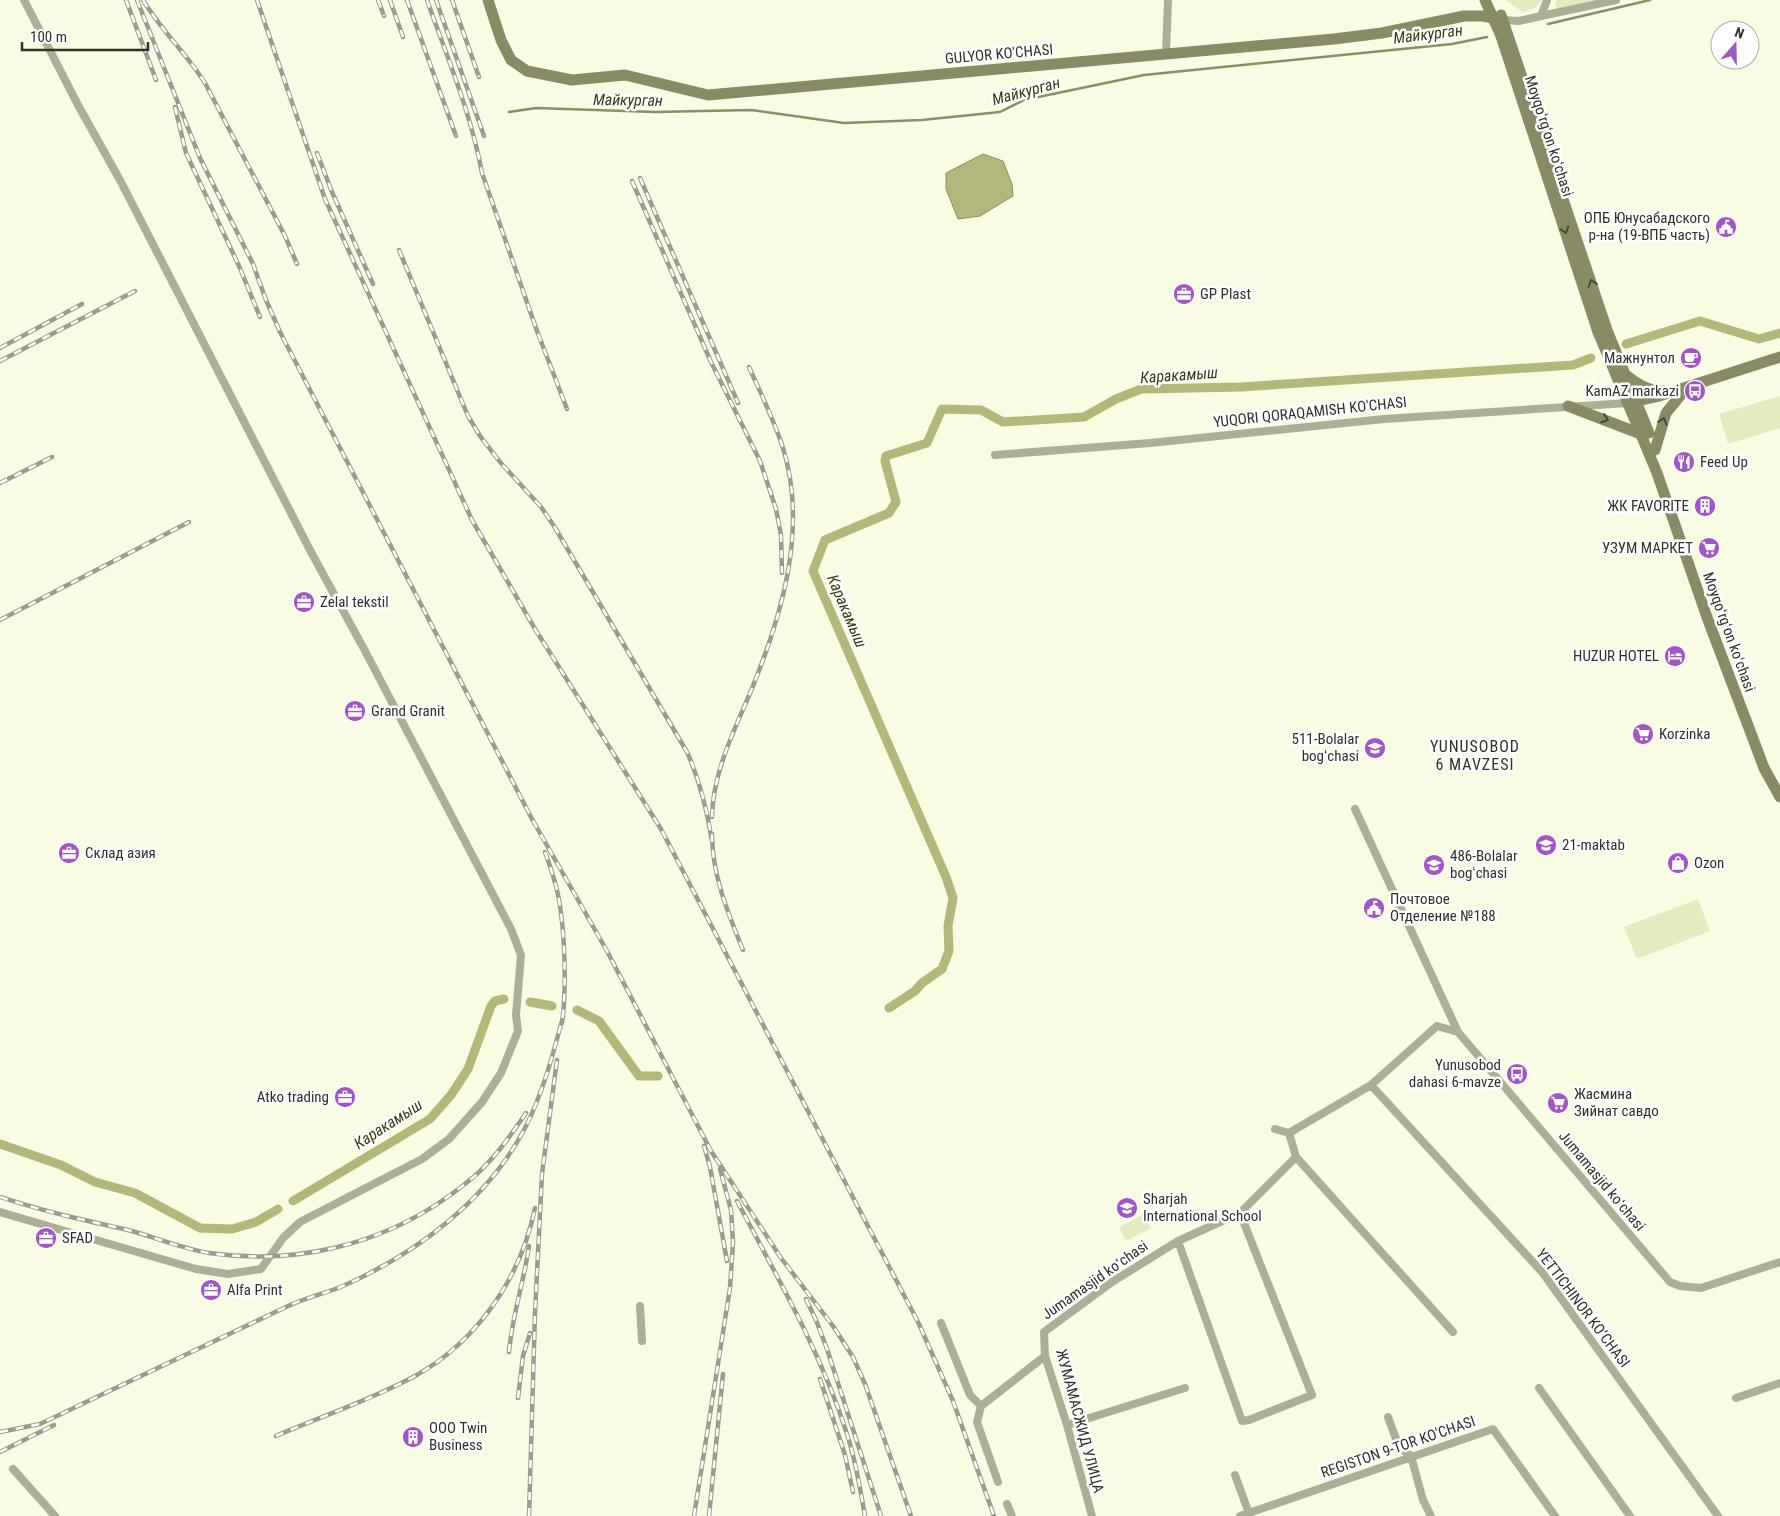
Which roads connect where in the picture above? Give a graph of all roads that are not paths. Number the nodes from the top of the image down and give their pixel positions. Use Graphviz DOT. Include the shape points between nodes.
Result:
graph roads {
  1 [pos="24,0"];
  2 [pos="488,0"];
  3 [pos="1168,0"];
  4 [pos="1485,0"];
  5 [pos="1493,0"];
  6 [pos="1547,0"];
  7 [pos="1616,0"];
  8 [pos="1542,16"];
  9 [pos="1499,19"];
  10 [pos="1166,54"];
  11 [pos="1780,357"];
  12 [pos="1780,364"];
  13 [pos="1620,371"];
  14 [pos="1680,393"];
  15 [pos="1635,404"];
  16 [pos="1568,406"];
  17 [pos="1641,434"];
  18 [pos="1655,450"];
  19 [pos="995,455"];
  20 [pos="1657,473"];
  21 [pos="1780,798"];
  22 [pos="1355,809"];
  23 [pos="1458,1032"];
  24 [pos="1371,1085"];
  25 [pos="1275,1129"];
  26 [pos="1289,1133"];
  27 [pos="1296,1157"];
  28 [pos="0,1212"];
  29 [pos="1240,1213"];
  30 [pos="1178,1242"];
  31 [pos="1780,1262"];
  32 [pos="640,1306"];
  33 [pos="941,1322"];
  34 [pos="1044,1332"];
  35 [pos="1453,1332"];
  36 [pos="642,1341"];
  37 [pos="1045,1356"];
  38 [pos="1780,1384"];
  39 [pos="1185,1388"];
  40 [pos="1539,1388"];
  41 [pos="1736,1398"];
  42 [pos="981,1406"];
  43 [pos="1388,1418"];
  44 [pos="1067,1425"];
  45 [pos="1411,1456"];
  46 [pos="13,1469"];
  47 [pos="1234,1475"];
  48 [pos="998,1482"];
  49 [pos="1008,1504"];
  50 [pos="1250,1515"];
  51 [pos="55,1516"];
  52 [pos="1012,1516"];
  53 [pos="1092,1516"];
  54 [pos="1240,1516"];
  55 [pos="1431,1516"];
  56 [pos="1555,1516"];
  57 [pos="1630,1516"];
  58 [pos="1718,1516"];
  1 -- 28 [label="street" via="511,929 521,955 516,1015 518,1031 482,1102 449,1139 422,1159 300,1222 283,1238 261,1269 228,1274 196,1269"];
  2 -- 10 [label="street, GULYOR KO'CHASI" via="511,60 527,71 572,80 625,75 708,95"];
  3 -- 10 [label="street"];
  4 -- 9 [label="street"];
  5 -- 9 [label="street"];
  6 -- 8 [label="street"];
  7 -- 8 [label="street, GULYOR KO'CHASI"];
  8 -- 9 [label="street, GULYOR KO'CHASI" via="1519,21"];
  9 -- 10 [label="street, GULYOR KO'CHASI" via="1464,16 1382,34"];
  9 -- 13 [label="street, Moyqoʻrgʻon koʻchasi" via="1603,331"];
  11 -- 14 [label="street, YUQORI QORAQAMISH KO'CHASI"];
  12 -- 14 [label="street, YUQORI QORAQAMISH KO'CHASI"];
  13 -- 14 [label="street" via="1646,388"];
  13 -- 15 [label="street, Moyqoʻrgʻon koʻchasi"];
  14 -- 15 [label="street, YUQORI QORAQAMISH KO'CHASI"];
  18 -- 14 [label="street, one-way" via="1666,413"];
  15 -- 16 [label="street, YUQORI QORAQAMISH KO'CHASI"];
  15 -- 17 [label="street"];
  15 -- 18 [label="street"];
  16 -- 17 [label="street, one-way"];
  16 -- 19 [label="street, YUQORI QORAQAMISH KO'CHASI" via="1384,419"];
  17 -- 20 [label="street"];
  18 -- 20 [label="street"];
  20 -- 21 [label="street, Moyqoʻrgʻon koʻchasi" via="1752,737"];
  22 -- 23 [label="street, Jumamasjid koʻchasi"];
  23 -- 24 [label="street" via="1437,1026"];
  23 -- 31 [label="street, Jumamasjid koʻchasi" via="1670,1282 1701,1288"];
  24 -- 26 [label="street"];
  24 -- 58 [label="street, YETTICHINOR KO‘CHASI" via="1542,1272"];
  25 -- 26 [label="street"];
  26 -- 27 [label="street"];
  27 -- 29 [label="street, Jumamasjid koʻchasi"];
  27 -- 35 [label="street"];
  29 -- 30 [label="street, Jumamasjid koʻchasi"];
  29 -- 30 [label="street" via="1312,1396 1242,1420"];
  30 -- 34 [label="street, Jumamasjid koʻchasi" via="1112,1282"];
  32 -- 36 [label="street"];
  33 -- 42 [label="street" via="970,1395"];
  34 -- 37 [label="street, ЖУМАМАСЖИД УЛИЦА"];
  37 -- 42 [label="street"];
  37 -- 44 [label="street, ЖУМАМАСЖИД УЛИЦА"];
  38 -- 41 [label="street"];
  39 -- 44 [label="street"];
  40 -- 57 [label="street"];
  42 -- 48 [label="street" via="977,1422"];
  43 -- 45 [label="street" via="1399,1446"];
  44 -- 53 [label="street, ЖУМАМАСЖИД УЛИЦА"];
  45 -- 50 [label="street, REGISTON 9-TOR KO'CHASI"];
  45 -- 55 [label="street" via="1423,1500"];
  45 -- 56 [label="street, REGISTON 9-TOR KO'CHASI" via="1493,1430"];
  46 -- 51 [label="street"];
  47 -- 50 [label="street"];
  49 -- 52 [label="street"];
  50 -- 54 [label="street, REGISTON 9-TOR KO'CHASI"];
}
